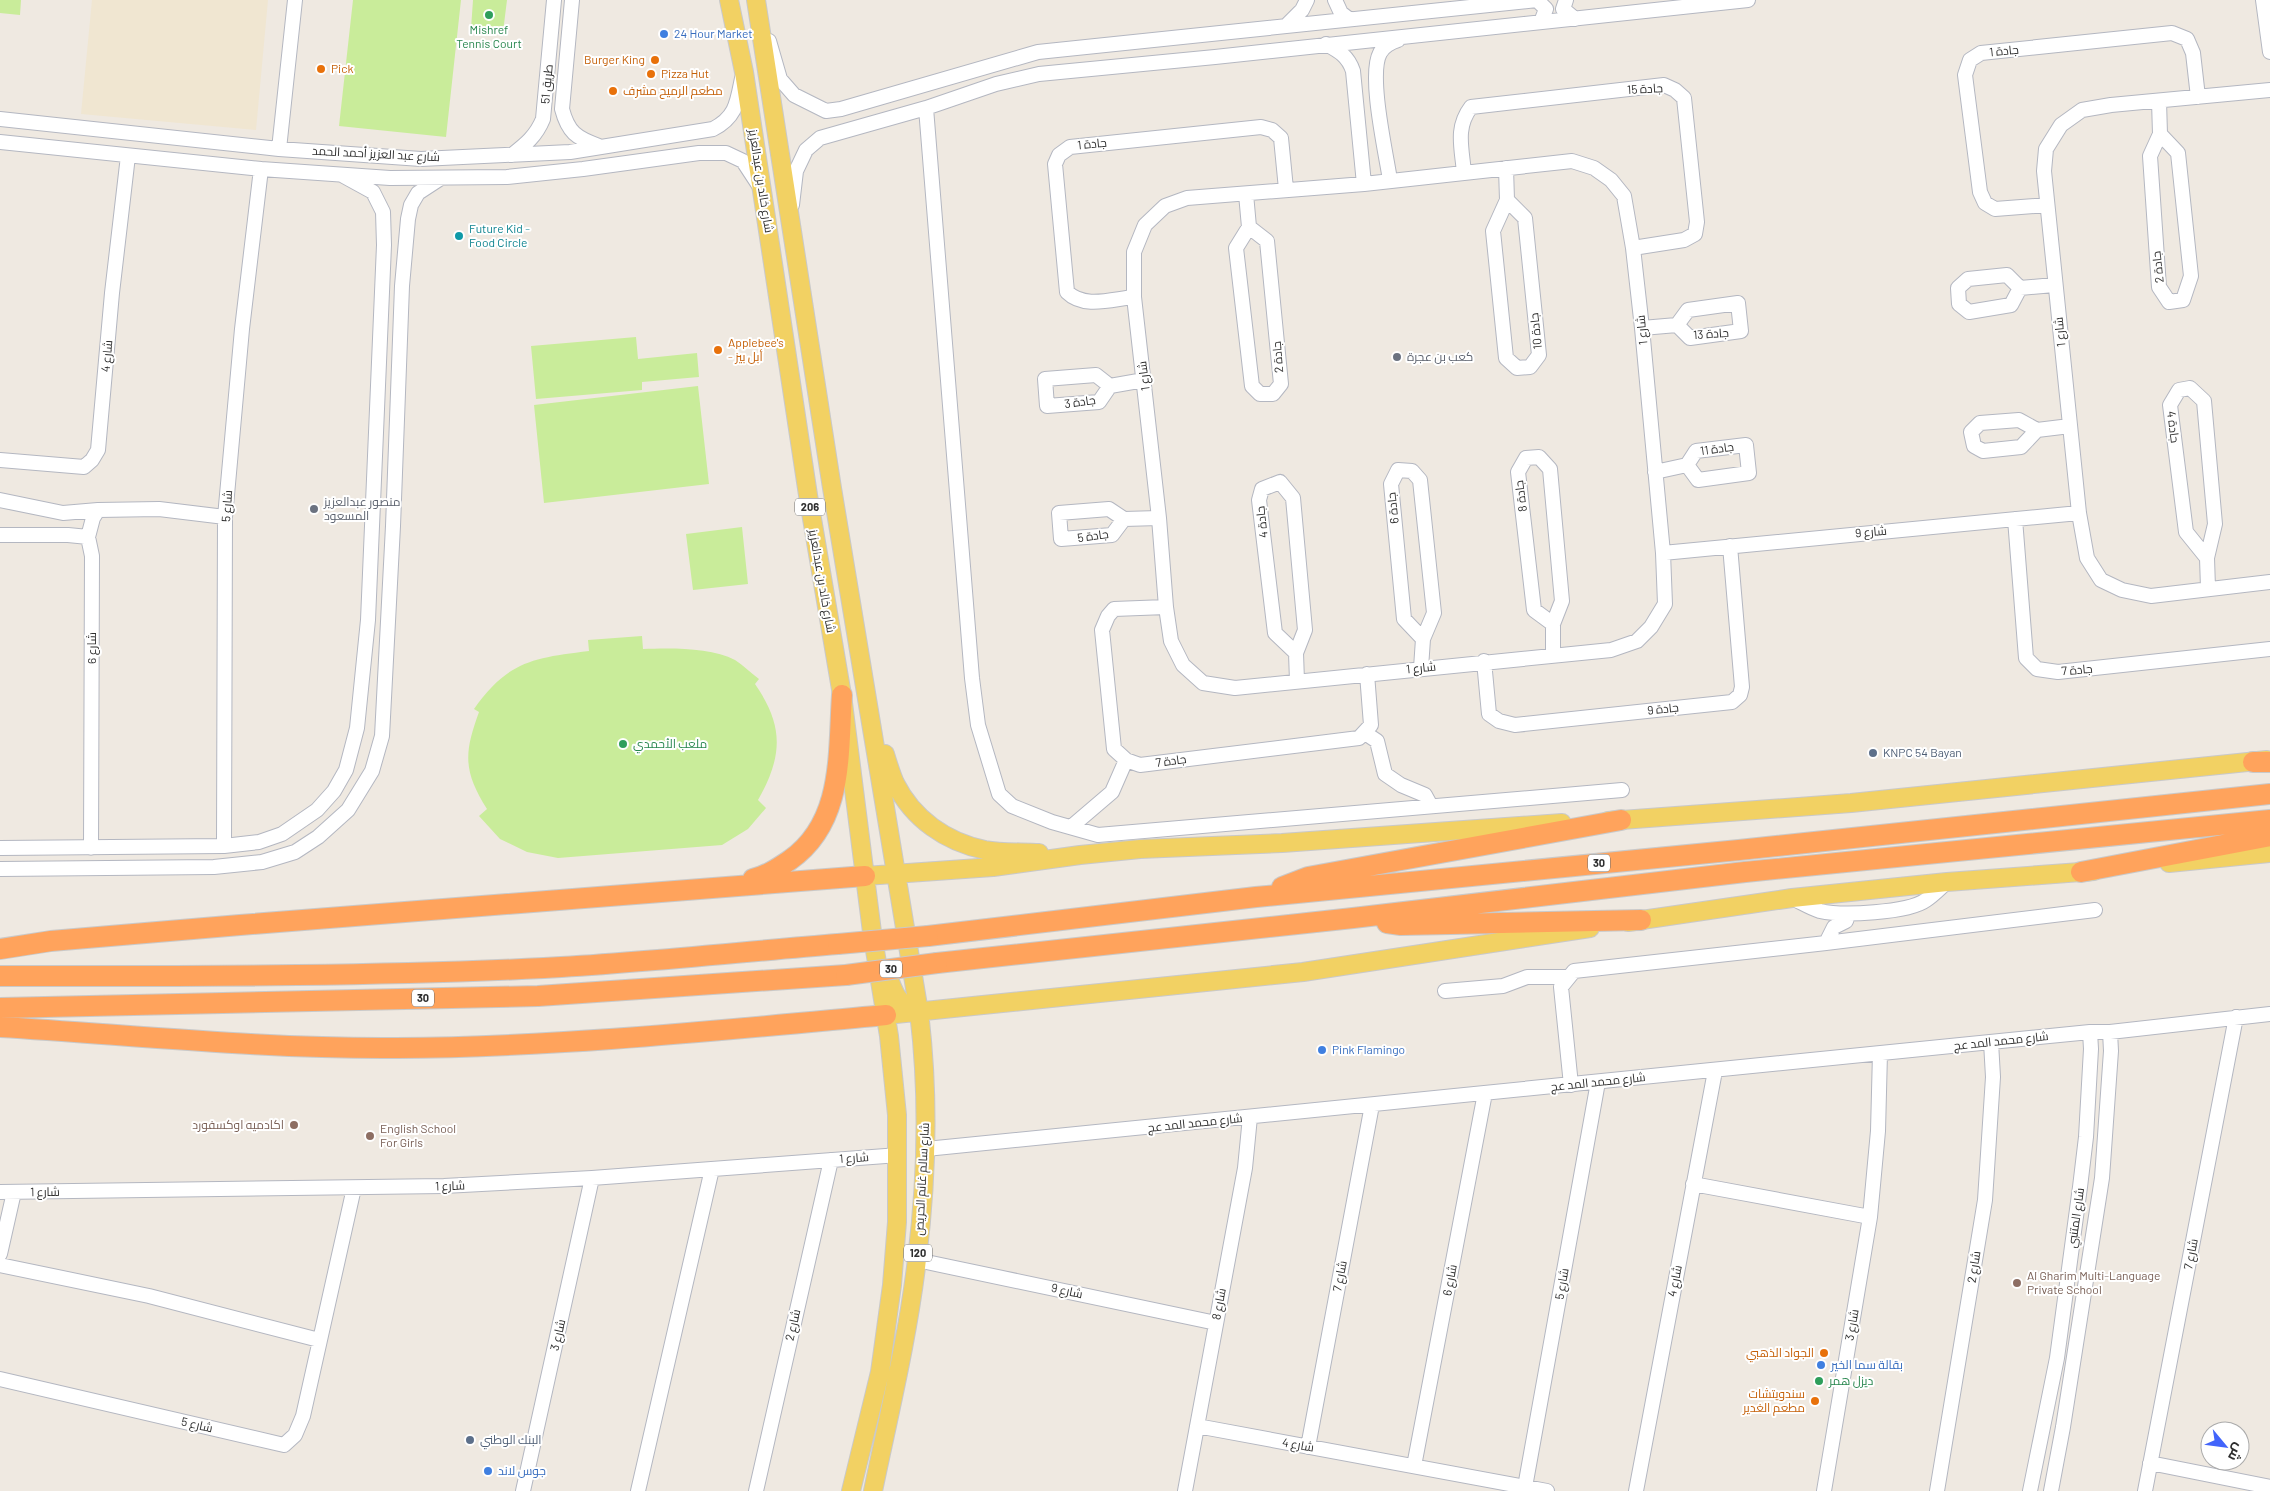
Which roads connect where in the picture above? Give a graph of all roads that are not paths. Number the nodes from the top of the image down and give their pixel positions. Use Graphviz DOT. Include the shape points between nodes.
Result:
graph roads {
  1 [pos="295,0"];
  2 [pos="554,0"];
  3 [pos="572,0"];
  4 [pos="729,0"];
  5 [pos="757,0"];
  6 [pos="1307,0"];
  7 [pos="1335,0"];
  8 [pos="1537,0"];
  9 [pos="1566,0"];
  10 [pos="1748,0"];
  11 [pos="2263,0"];
  12 [pos="1349,19"];
  13 [pos="1575,19"];
  14 [pos="1541,22"];
  15 [pos="1288,24"];
  16 [pos="1404,37"];
  17 [pos="1185,38"];
  18 [pos="1141,42"];
  19 [pos="1326,44"];
  20 [pos="2270,52"];
  21 [pos="1187,60"];
  22 [pos="1142,64"];
  23 [pos="566,65"];
  24 [pos="549,68"];
  25 [pos="744,72"];
  26 [pos="2270,90"];
  27 [pos="2198,97"];
  28 [pos="2159,101"];
  29 [pos="926,108"];
  30 [pos="841,109"];
  31 [pos="0,119"];
  32 [pos="73,127"];
  33 [pos="843,131"];
  34 [pos="682,134"];
  35 [pos="2160,134"];
  36 [pos="0,142"];
  37 [pos="599,147"];
  38 [pos="279,148"];
  39 [pos="69,150"];
  40 [pos="512,155"];
  41 [pos="128,156"];
  42 [pos="684,156"];
  43 [pos="1506,168"];
  44 [pos="261,169"];
  45 [pos="1464,173"];
  46 [pos="342,175"];
  47 [pos="441,178"];
  48 [pos="1390,180"];
  49 [pos="1364,184"];
  50 [pos="1286,189"];
  51 [pos="763,192"];
  52 [pos="1246,194"];
  53 [pos="1507,200"];
  54 [pos="2047,205"];
  55 [pos="790,221"];
  56 [pos="1250,227"];
  57 [pos="1633,248"];
  58 [pos="2054,285"];
  59 [pos="383,286"];
  60 [pos="402,286"];
  61 [pos="2020,288"];
  62 [pos="1134,297"];
  63 [pos="1677,325"];
  64 [pos="1642,328"];
  65 [pos="1144,380"];
  66 [pos="1110,386"];
  67 [pos="2070,426"];
  68 [pos="2037,430"];
  69 [pos="0,460"];
  70 [pos="1687,465"];
  71 [pos="1655,472"];
  72 [pos="832,488"];
  73 [pos="808,495"];
  74 [pos="0,500"];
  75 [pos="98,510"];
  76 [pos="2079,513"];
  77 [pos="225,517"];
  78 [pos="1159,518"];
  79 [pos="1124,519"];
  80 [pos="2015,519"];
  81 [pos="0,535"];
  82 [pos="88,537"];
  83 [pos="1730,546"];
  84 [pos="1663,553"];
  85 [pos="2207,558"];
  86 [pos="2270,582"];
  87 [pos="2208,588"];
  88 [pos="368,600"];
  89 [pos="389,600"];
  90 [pos="1166,607"];
  91 [pos="368,620"];
  92 [pos="388,622"];
  93 [pos="1553,624"];
  94 [pos="1423,639"];
  95 [pos="2270,649"];
  96 [pos="1296,653"];
  97 [pos="1553,655"];
  98 [pos="1484,661"];
  99 [pos="1422,668"];
  100 [pos="1367,674"];
  101 [pos="1297,681"];
  102 [pos="842,695"];
  103 [pos="867,697"];
  104 [pos="1365,733"];
  105 [pos="1126,760"];
  106 [pos="2264,761"];
  107 [pos="1622,790"];
  108 [pos="2270,794"];
  109 [pos="1431,806"];
  110 [pos="1621,820"];
  111 [pos="2270,820"];
  112 [pos="1071,827"];
  113 [pos="2270,836"];
  114 [pos="224,846"];
  115 [pos="0,848"];
  116 [pos="91,848"];
  117 [pos="2270,853"];
  118 [pos="1080,855"];
  119 [pos="0,869"];
  120 [pos="2081,872"];
  121 [pos="896,874"];
  122 [pos="865,876"];
  123 [pos="1947,882"];
  124 [pos="721,888"];
  125 [pos="1256,897"];
  126 [pos="1792,898"];
  127 [pos="2095,910"];
  128 [pos="1848,914"];
  129 [pos="1353,918"];
  130 [pos="1641,920"];
  131 [pos="872,932"];
  132 [pos="1826,943"];
  133 [pos="0,949"];
  134 [pos="0,976"];
  135 [pos="912,977"];
  136 [pos="1568,977"];
  137 [pos="1445,992"];
  138 [pos="0,1008"];
  139 [pos="919,1012"];
  140 [pos="2270,1014"];
  141 [pos="886,1015"];
  142 [pos="2236,1017"];
  143 [pos="0,1027"];
  144 [pos="2090,1032"];
  145 [pos="2110,1032"];
  146 [pos="1991,1042"];
  147 [pos="1880,1054"];
  148 [pos="1716,1071"];
  149 [pos="1598,1082"];
  150 [pos="1571,1085"];
  151 [pos="1486,1093"];
  152 [pos="1372,1105"];
  153 [pos="1250,1117"];
  154 [pos="926,1149"];
  155 [pos="899,1155"];
  156 [pos="831,1160"];
  157 [pos="712,1169"];
  158 [pos="592,1178"];
  159 [pos="1693,1184"];
  160 [pos="354,1188"];
  161 [pos="0,1192"];
  162 [pos="14,1192"];
  163 [pos="1870,1217"];
  164 [pos="0,1254"];
  165 [pos="917,1260"];
  166 [pos="0,1265"];
  167 [pos="1216,1323"];
  168 [pos="318,1340"];
  169 [pos="0,1379"];
  170 [pos="1197,1426"];
  171 [pos="1308,1447"];
  172 [pos="2150,1462"];
  173 [pos="1414,1466"];
  174 [pos="855,1470"];
  175 [pos="874,1483"];
  176 [pos="2270,1488"];
  177 [pos="1535,1489"];
  178 [pos="523,1491"];
  179 [pos="638,1491"];
  180 [pos="756,1491"];
  181 [pos="851,1491"];
  182 [pos="1185,1491"];
  183 [pos="1636,1491"];
  184 [pos="1824,1491"];
  185 [pos="1937,1491"];
  186 [pos="2030,1491"];
  187 [pos="2051,1491"];
  188 [pos="2145,1491"];
  1 -- 38 [label="street"];
  2 -- 24 [label="street, طريق 51"];
  3 -- 23 [label="street, طريق 51"];
  4 -- 25 [label="main road, شارع خالد بن عبدالعزيز / 206"];
  5 -- 30 [label="street" via="780,79 794,95 810,105 826,111"];
  5 -- 55 [label="main road, شارع خالد بن عبدالعزيز / 206"];
  6 -- 15 [label="street"];
  7 -- 12 [label="street" via="1341,13"];
  8 -- 12 [label="street"];
  8 -- 14 [label="street" via="1546,9"];
  9 -- 13 [label="street" via="1563,9"];
  10 -- 13 [label="street"];
  11 -- 20 [label="street"];
  12 -- 15 [label="street"];
  13 -- 14 [label="street"];
  14 -- 16 [label="street"];
  15 -- 17 [label="street"];
  16 -- 19 [label="street"];
  16 -- 48 [label="street" via="1390,42 1380,53 1375,74"];
  17 -- 18 [label="street"];
  17 -- 21 [label="street" via="1171,43 1167,51 1172,56"];
  18 -- 22 [label="street" via="1148,49 1148,56"];
  18 -- 30 [label="street" via="1038,52"];
  19 -- 21 [label="street"];
  19 -- 49 [label="street" via="1342,53 1350,61 1353,71"];
  21 -- 22 [label="street"];
  22 -- 29 [label="street" via="1039,74 996,84"];
  23 -- 24 [label="street"];
  23 -- 37 [label="street, طريق 51" via="562,108 566,125 585,142"];
  24 -- 40 [label="street, طريق 51" via="545,111 539,131"];
  25 -- 34 [label="street, شارع عبد العزيز أحمد الحمد" via="736,107 726,122 713,129"];
  25 -- 51 [label="main road, شارع خالد بن عبدالعزيز / 206"];
  26 -- 27 [label="street, شارع 1"];
  27 -- 28 [label="street, شارع 1"];
  27 -- 54 [label="street, جادة 1" via="2193,53 2187,39 2172,33 1981,53 1970,60 1965,75 1980,192 1985,202 1995,209"];
  28 -- 35 [label="street, جادة 2"];
  28 -- 54 [label="street, شارع 1" via="2082,110 2061,125 2046,149"];
  29 -- 33 [label="street"];
  29 -- 112 [label="street" via="978,725 999,794 1012,806"];
  30 -- 33 [label="street" via="833,114 829,123 832,128"];
  31 -- 32 [label="street, شارع عبد العزيز أحمد الحمد"];
  32 -- 38 [label="street, شارع عبد العزيز أحمد الحمد"];
  32 -- 39 [label="street" via="63,137"];
  33 -- 55 [label="street" via="820,138 806,150 796,172"];
  34 -- 37 [label="street, شارع عبد العزيز أحمد الحمد"];
  34 -- 42 [label="street" via="687,135 692,144 689,154"];
  35 -- 35 [label="street, جادة 2" via="2178,153 2190,276 2183,300 2169,302 2159,287 2150,156"];
  36 -- 39 [label="street, شارع عبد العزيز أحمد الحمد"];
  37 -- 40 [label="street, شارع عبد العزيز أحمد الحمد"];
  38 -- 40 [label="street, شارع عبد العزيز أحمد الحمد" via="421,159"];
  39 -- 41 [label="street, شارع عبد العزيز أحمد الحمد"];
  41 -- 44 [label="street, شارع عبد العزيز أحمد الحمد"];
  41 -- 69 [label="street, شارع 4" via="98,450 84,466"];
  42 -- 47 [label="street, شارع عبد العزيز أحمد الحمد" via="507,177"];
  42 -- 51 [label="street, شارع عبد العزيز أحمد الحمد" via="726,153 742,161"];
  43 -- 45 [label="street, شارع 1"];
  43 -- 53 [label="street, جادة 10"];
  43 -- 57 [label="street, شارع 1" via="1572,161 1594,168 1611,180 1624,196"];
  44 -- 46 [label="street, شارع عبد العزيز أحمد الحمد"];
  44 -- 77 [label="street, شارع 5"];
  45 -- 48 [label="street, شارع 1"];
  45 -- 57 [label="street, جادة 15" via="1460,127 1471,107 1664,85 1684,98 1697,222 1695,234 1684,240"];
  46 -- 47 [label="street, شارع عبد العزيز أحمد الحمد"];
  46 -- 59 [label="street" via="373,192 384,212"];
  47 -- 60 [label="street" via="418,193 411,205"];
  48 -- 49 [label="street, شارع 1"];
  49 -- 50 [label="street, شارع 1"];
  50 -- 52 [label="street, شارع 1"];
  50 -- 62 [label="street, جادة 1" via="1281,138 1272,130 1261,127 1070,146 1059,155 1055,164 1067,292 1085,302"];
  51 -- 73 [label="main road, شارع خالد بن عبدالعزيز / 206"];
  52 -- 56 [label="street"];
  52 -- 62 [label="street, شارع 1" via="1187,198 1165,206 1145,225 1134,252"];
  53 -- 53 [label="street, جادة 10" via="1493,231 1506,358 1517,368 1530,367 1539,355 1525,218"];
  54 -- 58 [label="street, شارع 1"];
  55 -- 72 [label="main road, شارع خالد بن عبدالعزيز / 206"];
  56 -- 56 [label="street, جادة 2" via="1236,248 1252,386 1260,394 1273,394 1281,384 1267,241"];
  57 -- 64 [label="street, شارع 1"];
  58 -- 61 [label="street"];
  58 -- 67 [label="street, شارع 1"];
  59 -- 60 [label="street" via="393,282"];
  59 -- 88 [label="street"];
  60 -- 89 [label="street"];
  62 -- 65 [label="street, شارع 1"];
  63 -- 64 [label="street, جادة 13"];
  64 -- 71 [label="street, شارع 1"];
  65 -- 66 [label="street, جادة 3"];
  65 -- 78 [label="street, شارع 1"];
  67 -- 68 [label="street"];
  67 -- 76 [label="street, شارع 1"];
  70 -- 71 [label="street, جادة 11"];
  71 -- 84 [label="street, شارع 1"];
  72 -- 73 [label="main road" via="831,495 820,502"];
  72 -- 103 [label="main road, شارع خالد بن عبدالعزيز / 206"];
  73 -- 102 [label="main road, شارع خالد بن عبدالعزيز / 206"];
  74 -- 75 [label="street" via="62,513"];
  75 -- 77 [label="street" via="159,509"];
  75 -- 82 [label="street"];
  76 -- 80 [label="street, شارع 9"];
  76 -- 87 [label="street, شارع 1" via="2087,558 2101,580 2122,590 2152,596"];
  77 -- 114 [label="street, شارع 5"];
  78 -- 79 [label="street, جادة 5"];
  78 -- 90 [label="street, شارع 1"];
  80 -- 83 [label="street, شارع 9"];
  80 -- 95 [label="street, جادة 7" via="2026,658 2037,668 2058,672"];
  81 -- 82 [label="street"];
  82 -- 116 [label="street, شارع 6" via="92,556"];
  83 -- 84 [label="street, شارع 9"];
  83 -- 98 [label="street, جادة 9" via="1742,687 1740,695 1732,702 1515,724 1499,721 1489,714"];
  84 -- 97 [label="street, شارع 1" via="1665,604 1646,632 1636,641 1611,650"];
  85 -- 85 [label="street, جادة 4" via="2215,524 2204,401 2190,388 2179,390 2170,405 2186,532"];
  85 -- 87 [label="street, جادة 4"];
  86 -- 87 [label="street, شارع 1"];
  88 -- 89 [label="street"];
  88 -- 91 [label="street"];
  89 -- 92 [label="street"];
  90 -- 101 [label="street, شارع 1" via="1171,642 1183,665 1203,682 1235,688"];
  90 -- 105 [label="street" via="1114,609 1102,630 1114,749"];
  91 -- 92 [label="street"];
  91 -- 114 [label="street" via="356,728 346,770 334,791 317,810 282,834 259,842"];
  92 -- 119 [label="street" via="382,736 372,771 348,810 318,837 295,852 262,862 214,866"];
  93 -- 93 [label="street, جادة 8" via="1562,601 1550,469 1540,457 1526,458 1518,472 1534,610"];
  93 -- 97 [label="street, جادة 8"];
  94 -- 94 [label="street, جادة 6" via="1434,613 1420,480 1412,470 1398,470 1391,484 1404,619"];
  94 -- 99 [label="street, جادة 6"];
  96 -- 96 [label="street, جادة 4" via="1305,630 1294,498 1280,482 1262,489 1259,500 1274,633"];
  96 -- 101 [label="street, جادة 4"];
  97 -- 98 [label="street, شارع 1"];
  98 -- 99 [label="street, شارع 1"];
  99 -- 100 [label="street, شارع 1"];
  100 -- 101 [label="street, شارع 1"];
  100 -- 104 [label="street" via="1371,725"];
  102 -- 122 [label="main road, شارع خالد بن عبدالعزيز / 206"];
  102 -- 124 [label="highway" via="834,794 821,828 811,843 772,873"];
  103 -- 118 [label="main road" via="894,782 921,819 957,842 986,850"];
  103 -- 121 [label="main road, شارع خالد بن عبدالعزيز / 206"];
  104 -- 105 [label="street, جادة 7" via="1359,738 1140,765"];
  104 -- 109 [label="street" via="1376,741 1385,774 1425,796"];
  105 -- 112 [label="street" via="1112,792"];
  106 -- 110 [label="main road" via="1851,803"];
  107 -- 109 [label="street"];
  108 -- 125 [label="highway, 30"];
  109 -- 112 [label="street" via="1098,835"];
  110 -- 118 [label="main road"];
  110 -- 125 [label="highway" via="1308,877"];
  111 -- 129 [label="highway, 30" via="1745,872"];
  113 -- 120 [label="highway"];
  114 -- 116 [label="street"];
  115 -- 116 [label="street"];
  117 -- 120 [label="main road"];
  118 -- 121 [label="main road" via="994,868"];
  120 -- 123 [label="main road"];
  121 -- 122 [label="main road"];
  121 -- 135 [label="main road, شارع خالد بن عبدالعزيز / 206"];
  122 -- 124 [label="highway"];
  122 -- 131 [label="main road, شارع خالد بن عبدالعزيز / 206"];
  122 -- 135 [label="main road" via="876,881 889,894"];
  123 -- 126 [label="main road"];
  123 -- 128 [label="street" via="1925,901 1906,907"];
  124 -- 133 [label="highway" via="240,925"];
  125 -- 134 [label="highway, 30, bridge" via="928,936 546,968 348,975"];
  126 -- 128 [label="street" via="1819,911"];
  126 -- 130 [label="main road"];
  127 -- 132 [label="street"];
  128 -- 132 [label="street" via="1846,921 1834,926"];
  129 -- 130 [label="highway" via="1401,925"];
  129 -- 138 [label="highway, 30, bridge" via="846,975 538,996"];
  130 -- 139 [label="main road" via="1303,972"];
  131 -- 139 [label="main road" via="898,1000 908,1009"];
  131 -- 141 [label="main road, شارع خالد بن عبدالعزيز / 206"];
  132 -- 136 [label="street" via="1574,971"];
  135 -- 139 [label="main road, شارع خالد بن عبدالعزيز / 206"];
  136 -- 137 [label="street" via="1527,977 1503,986"];
  136 -- 150 [label="street" via="1561,987"];
  139 -- 141 [label="main road"];
  139 -- 154 [label="main road, شارع سالم غانم الحريص / 120" via="926,1084"];
  140 -- 142 [label="street, شارع محمد المد عج"];
  141 -- 143 [label="highway" via="532,1044 396,1048 235,1043"];
  141 -- 155 [label="main road, شارع سالم غانم الحريص / 120"];
  142 -- 145 [label="street, شارع محمد المد عج"];
  142 -- 172 [label="street, شارع 7"];
  144 -- 145 [label="street, شارع محمد المد عج"];
  144 -- 146 [label="street, شارع محمد المد عج"];
  144 -- 186 [label="street, شارع المتنبي" via="2086,1137 2079,1197 2057,1358"];
  145 -- 187 [label="street, شارع المتنبي" via="2102,1178"];
  146 -- 147 [label="street, شارع محمد المد عج"];
  146 -- 185 [label="street, شارع 2" via="1993,1077 1985,1200"];
  147 -- 148 [label="street, شارع محمد المد عج"];
  147 -- 163 [label="street, شارع 3" via="1878,1131"];
  148 -- 149 [label="street, شارع محمد المد عج"];
  148 -- 159 [label="street, شارع 4"];
  149 -- 150 [label="street, شارع محمد المد عج"];
  149 -- 177 [label="street, شارع 5"];
  150 -- 151 [label="street, شارع محمد المد عج"];
  151 -- 152 [label="street, شارع محمد المد عج"];
  151 -- 173 [label="street, شارع 6"];
  152 -- 153 [label="street, شارع محمد المد عج"];
  152 -- 171 [label="street, شارع 7"];
  153 -- 154 [label="street, شارع محمد المد عج"];
  153 -- 167 [label="street, شارع 8" via="1245,1168"];
  154 -- 165 [label="main road, شارع سالم غانم الحريص / 120"];
  155 -- 156 [label="street, شارع 1"];
  155 -- 174 [label="main road, شارع سالم غانم الحريص / 120" via="898,1222 880,1372"];
  156 -- 157 [label="street, شارع 1"];
  156 -- 180 [label="street, شارع 2"];
  157 -- 158 [label="street, شارع 1"];
  157 -- 179 [label="street"];
  158 -- 160 [label="street, شارع 1"];
  158 -- 178 [label="street, شارع 3"];
  159 -- 163 [label="street"];
  159 -- 183 [label="street, شارع 4"];
  160 -- 162 [label="street, شارع 1"];
  160 -- 168 [label="street, شارع 5"];
  161 -- 162 [label="street, شارع 1"];
  162 -- 164 [label="street"];
  163 -- 184 [label="street, شارع 3"];
  165 -- 167 [label="street, شارع 9"];
  165 -- 175 [label="main road, شارع سالم غانم الحريص / 120"];
  166 -- 168 [label="street" via="149,1296"];
  167 -- 170 [label="street, شارع 8"];
  168 -- 169 [label="street, شارع 5" via="303,1416 295,1434 284,1445"];
  170 -- 171 [label="street, شارع 4"];
  170 -- 182 [label="street, شارع 8"];
  171 -- 173 [label="street, شارع 4"];
  172 -- 176 [label="street"];
  172 -- 188 [label="street, شارع 7"];
  173 -- 177 [label="street, شارع 4"];
  174 -- 175 [label="main road" via="859,1467 872,1468"];
  174 -- 181 [label="main road, شارع سالم غانم الحريص / 120"];
}
